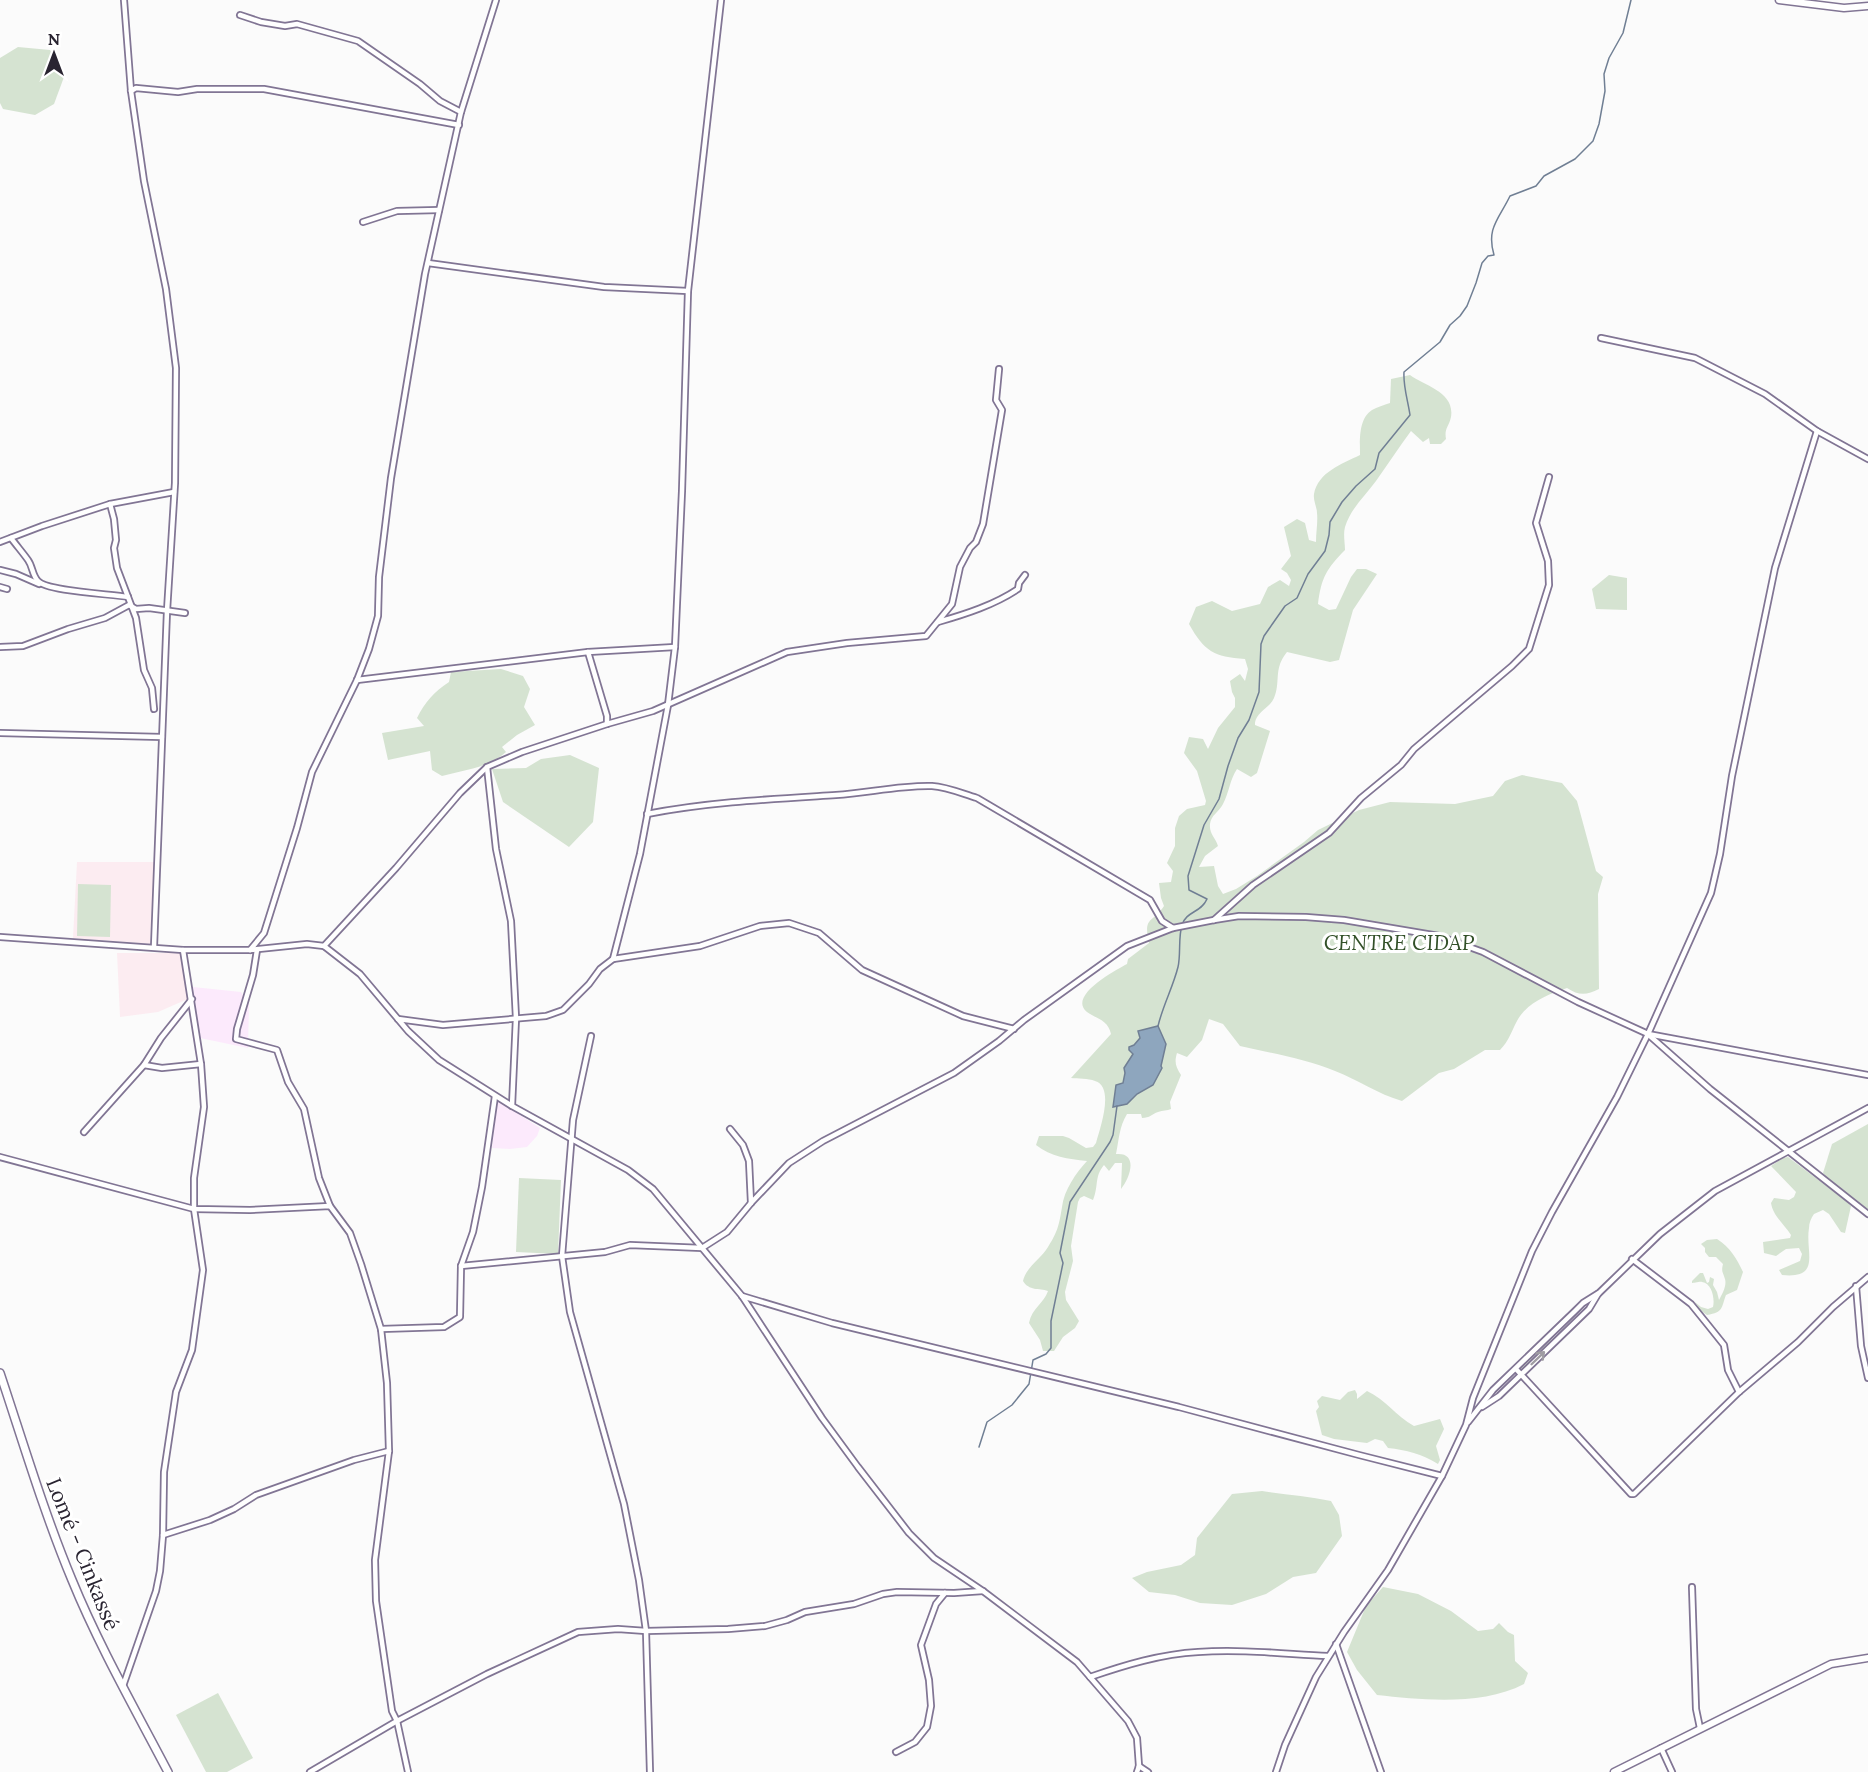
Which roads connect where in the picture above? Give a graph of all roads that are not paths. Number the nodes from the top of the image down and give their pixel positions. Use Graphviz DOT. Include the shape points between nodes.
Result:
graph roads {
  1 [pos="124,0"];
  2 [pos="496,0"];
  3 [pos="721,0"];
  4 [pos="1779,0"];
  5 [pos="1868,6"];
  6 [pos="240,15"];
  7 [pos="131,91"];
  8 [pos="461,112"];
  9 [pos="459,125"];
  10 [pos="439,210"];
  11 [pos="363,222"];
  12 [pos="428,263"];
  13 [pos="688,291"];
  14 [pos="1601,338"];
  15 [pos="999,369"];
  16 [pos="1817,431"];
  17 [pos="1868,459"];
  18 [pos="1549,477"];
  19 [pos="174,492"];
  20 [pos="110,504"];
  21 [pos="11,538"];
  22 [pos="0,542"];
  23 [pos="0,570"];
  24 [pos="1025,575"];
  25 [pos="39,584"];
  26 [pos="0,587"];
  27 [pos="7,589"];
  28 [pos="128,597"];
  29 [pos="132,606"];
  30 [pos="167,611"];
  31 [pos="185,613"];
  32 [pos="938,622"];
  33 [pos="0,647"];
  34 [pos="675,647"];
  35 [pos="588,652"];
  36 [pos="357,680"];
  37 [pos="668,705"];
  38 [pos="154,709"];
  39 [pos="607,724"];
  40 [pos="0,733"];
  41 [pos="162,737"];
  42 [pos="487,767"];
  43 [pos="648,814"];
  44 [pos="1214,920"];
  45 [pos="1176,928"];
  46 [pos="0,937"];
  47 [pos="324,946"];
  48 [pos="154,947"];
  49 [pos="183,950"];
  50 [pos="250,950"];
  51 [pos="257,950"];
  52 [pos="613,959"];
  53 [pos="192,999"];
  54 [pos="516,1018"];
  55 [pos="398,1019"];
  56 [pos="1014,1029"];
  57 [pos="1648,1034"];
  58 [pos="591,1036"];
  59 [pos="201,1064"];
  60 [pos="144,1065"];
  61 [pos="1868,1075"];
  62 [pos="495,1096"];
  63 [pos="512,1106"];
  64 [pos="1868,1108"];
  65 [pos="730,1129"];
  66 [pos="84,1131"];
  67 [pos="570,1139"];
  68 [pos="1789,1152"];
  69 [pos="0,1157"];
  70 [pos="751,1203"];
  71 [pos="330,1206"];
  72 [pos="194,1209"];
  73 [pos="1868,1214"];
  74 [pos="702,1248"];
  75 [pos="562,1256"];
  76 [pos="1632,1259"];
  77 [pos="461,1266"];
  78 [pos="1868,1276"];
  79 [pos="1856,1286"];
  80 [pos="1599,1293"];
  81 [pos="742,1296"];
  82 [pos="1575,1311"];
  83 [pos="1580,1318"];
  84 [pos="381,1329"];
  85 [pos="1550,1336"];
  86 [pos="1555,1341"];
  87 [pos="1516,1369"];
  88 [pos="0,1373"];
  89 [pos="1521,1374"];
  90 [pos="1868,1378"];
  91 [pos="1739,1392"];
  92 [pos="1480,1408"];
  93 [pos="1466,1425"];
  94 [pos="389,1451"];
  95 [pos="1442,1476"];
  96 [pos="163,1535"];
  97 [pos="1692,1587"];
  98 [pos="982,1591"];
  99 [pos="945,1593"];
  100 [pos="646,1631"];
  101 [pos="1336,1644"];
  102 [pos="1328,1656"];
  103 [pos="1868,1658"];
  104 [pos="1090,1677"];
  105 [pos="123,1686"];
  106 [pos="397,1721"];
  107 [pos="1700,1728"];
  108 [pos="1661,1748"];
  109 [pos="896,1752"];
  110 [pos="1139,1766"];
  111 [pos="168,1772"];
  112 [pos="310,1772"];
  113 [pos="408,1772"];
  114 [pos="650,1772"];
  115 [pos="1137,1772"];
  116 [pos="1148,1772"];
  117 [pos="1276,1772"];
  118 [pos="1382,1772"];
  119 [pos="1614,1772"];
  120 [pos="1672,1772"];
  1 -- 7 [label="street"];
  2 -- 8 [label="street"];
  3 -- 13 [label="street"];
  4 -- 5 [label="main road" via="1844,8"];
  6 -- 8 [label="street" via="285,26 297,24 358,41"];
  7 -- 9 [label="street" via="264,89"];
  7 -- 19 [label="street" via="176,368"];
  8 -- 9 [label="street"];
  9 -- 10 [label="street"];
  10 -- 11 [label="street" via="397,211"];
  10 -- 12 [label="street"];
  12 -- 13 [label="street" via="604,287"];
  12 -- 36 [label="street" via="391,478 378,616"];
  13 -- 34 [label="street"];
  14 -- 16 [label="street" via="1695,358 1765,394"];
  15 -- 32 [label="street" via="996,400 1002,410 983,524 960,567 952,604"];
  16 -- 17 [label="street"];
  16 -- 57 [label="street" via="1775,568 1711,893"];
  18 -- 44 [label="street" via="1536,523 1548,561 1549,585 1529,649 1414,749 1329,833 1253,885"];
  19 -- 20 [label="street"];
  19 -- 30 [label="street"];
  20 -- 21 [label="street"];
  20 -- 28 [label="street" via="117,568"];
  21 -- 22 [label="street"];
  21 -- 25 [label="street" via="28,560"];
  23 -- 25 [label="street"];
  24 -- 32 [label="street" via="1018,589 1003,599"];
  25 -- 28 [label="street"];
  26 -- 27 [label="street"];
  28 -- 29 [label="street"];
  29 -- 30 [label="street"];
  29 -- 33 [label="street" via="23,646"];
  29 -- 38 [label="street"];
  30 -- 31 [label="street"];
  30 -- 41 [label="street"];
  32 -- 37 [label="street" via="926,636 787,652"];
  34 -- 35 [label="street"];
  34 -- 37 [label="street"];
  35 -- 36 [label="street"];
  35 -- 39 [label="street"];
  36 -- 50 [label="street" via="312,772 264,933"];
  37 -- 39 [label="street"];
  37 -- 43 [label="street"];
  39 -- 42 [label="street"];
  40 -- 41 [label="street"];
  41 -- 48 [label="street"];
  42 -- 47 [label="street"];
  42 -- 54 [label="street" via="496,849 511,921"];
  43 -- 45 [label="street" via="723,802 934,786 977,798 1131,888 1150,900 1162,921"];
  43 -- 52 [label="street"];
  44 -- 45 [label="street"];
  44 -- 57 [label="street" via="1239,916 1306,917 1439,936 1483,952"];
  45 -- 56 [label="street" via="1127,946"];
  46 -- 48 [label="street"];
  47 -- 51 [label="street"];
  47 -- 55 [label="street" via="360,974"];
  48 -- 49 [label="street"];
  49 -- 50 [label="street"];
  49 -- 53 [label="street"];
  50 -- 51 [label="street"];
  51 -- 71 [label="street" via="236,1039 277,1050 288,1082 304,1109 319,1178"];
  52 -- 54 [label="street" via="563,1010 546,1016"];
  52 -- 56 [label="street" via="700,946 760,926 789,923 819,933 862,970 963,1016"];
  53 -- 59 [label="street"];
  53 -- 60 [label="street"];
  54 -- 55 [label="street" via="443,1024"];
  54 -- 63 [label="street"];
  55 -- 62 [label="street" via="426,1049"];
  56 -- 70 [label="street" via="954,1073 823,1141 789,1163"];
  57 -- 61 [label="street"];
  57 -- 68 [label="street"];
  57 -- 93 [label="street" via="1532,1251 1473,1398"];
  58 -- 67 [label="street"];
  59 -- 60 [label="street" via="162,1068"];
  59 -- 72 [label="street" via="204,1107 194,1178"];
  60 -- 66 [label="street"];
  62 -- 63 [label="street"];
  62 -- 77 [label="street" via="482,1187"];
  63 -- 67 [label="street"];
  64 -- 68 [label="street"];
  65 -- 70 [label="street" via="743,1145 748,1161"];
  67 -- 74 [label="street" via="628,1170 653,1189"];
  67 -- 75 [label="street"];
  68 -- 73 [label="street"];
  68 -- 76 [label="street" via="1715,1191"];
  69 -- 72 [label="street"];
  70 -- 74 [label="street" via="727,1232"];
  71 -- 72 [label="street"];
  71 -- 84 [label="street" via="350,1233"];
  72 -- 96 [label="street" via="203,1270 192,1350 172,1415 164,1472"];
  74 -- 75 [label="street" via="630,1245 606,1252"];
  74 -- 81 [label="street"];
  75 -- 77 [label="street"];
  75 -- 100 [label="street" via="570,1312 624,1504"];
  76 -- 80 [label="street"];
  76 -- 91 [label="street" via="1691,1304 1708,1325 1724,1345 1728,1370"];
  77 -- 84 [label="street" via="460,1317 444,1327"];
  78 -- 79 [label="street"];
  79 -- 90 [label="street"];
  79 -- 91 [label="street"];
  80 -- 82 [label="street"];
  80 -- 83 [label="street"];
  81 -- 95 [label="street" via="832,1323"];
  81 -- 98 [label="street" via="822,1418 909,1533 934,1558"];
  82 -- 83 [label="street"];
  82 -- 85 [label="street"];
  83 -- 86 [label="street"];
  84 -- 94 [label="street"];
  85 -- 86 [label="street"];
  85 -- 87 [label="street"];
  89 -- 86 [label="street, one-way"];
  87 -- 89 [label="street"];
  87 -- 92 [label="street"];
  88 -- 105 [label="highway, Lomé - Cinkassé" via="57,1543"];
  89 -- 91 [label="street" via="1631,1494"];
  89 -- 92 [label="street"];
  92 -- 93 [label="street"];
  93 -- 95 [label="street"];
  94 -- 96 [label="street" via="256,1495 210,1520"];
  94 -- 106 [label="street" via="375,1560 376,1601 392,1711"];
  95 -- 101 [label="street" via="1388,1570"];
  96 -- 105 [label="street" via="156,1591"];
  97 -- 107 [label="street"];
  98 -- 99 [label="street"];
  98 -- 104 [label="street" via="1077,1662"];
  99 -- 100 [label="street" via="883,1594 854,1604 805,1612 765,1626"];
  99 -- 109 [label="street" via="936,1604 921,1645 931,1706 927,1726 915,1742"];
  100 -- 106 [label="street" via="578,1632"];
  100 -- 114 [label="street"];
  101 -- 102 [label="street"];
  101 -- 118 [label="street"];
  102 -- 104 [label="street" via="1198,1652 1138,1662"];
  102 -- 117 [label="street" via="1293,1725"];
  103 -- 107 [label="main road" via="1831,1664"];
  104 -- 110 [label="street" via="1128,1721 1137,1738"];
  105 -- 111 [label="highway, Lomé - Cinkassé"];
  106 -- 112 [label="street"];
  106 -- 113 [label="street"];
  107 -- 108 [label="main road"];
  108 -- 119 [label="main road"];
  108 -- 120 [label="street"];
  110 -- 115 [label="street"];
  110 -- 116 [label="street"];
}
